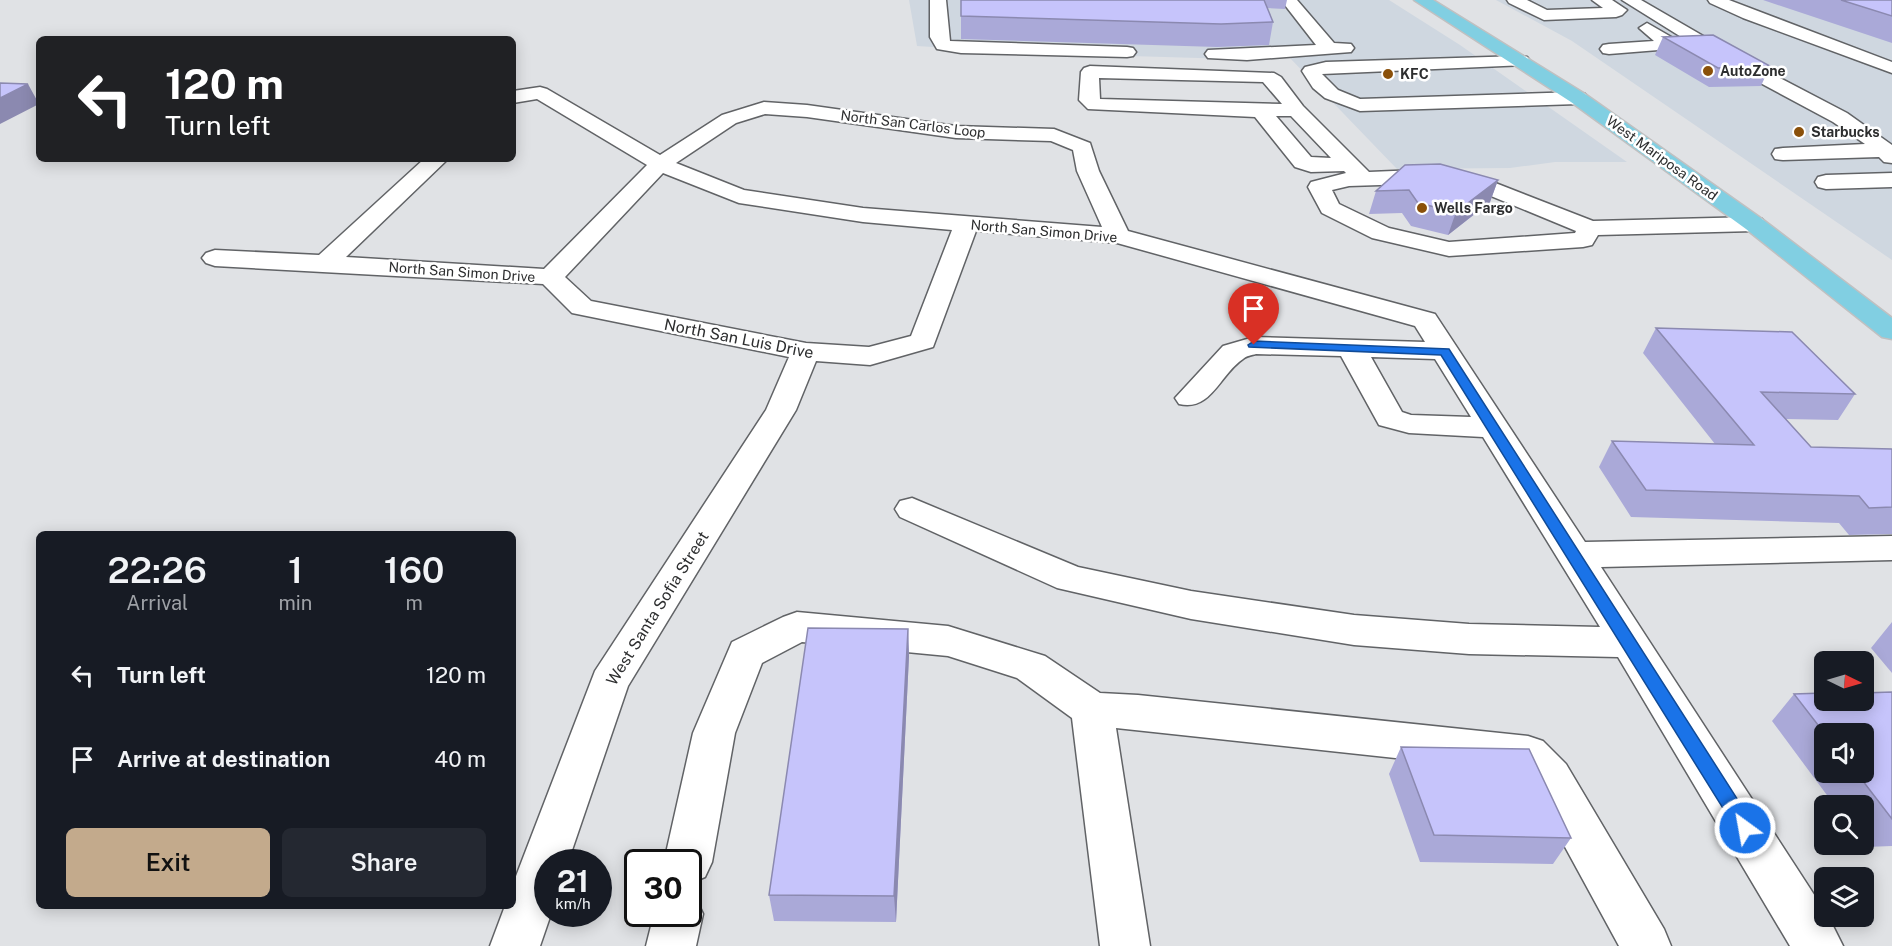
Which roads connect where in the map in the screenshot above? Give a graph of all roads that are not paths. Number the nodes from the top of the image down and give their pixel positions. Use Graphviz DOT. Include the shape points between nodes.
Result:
graph roads {
  1 [pos="938,0"];
  2 [pos="1289,0"];
  3 [pos="1422,0"];
  4 [pos="1515,0"];
  5 [pos="1600,0"];
  6 [pos="1716,0"];
  7 [pos="1635,12"];
  8 [pos="1487,40"];
  9 [pos="1453,42"];
  10 [pos="1363,47"];
  11 [pos="1329,49"];
  12 [pos="1609,49"];
  13 [pos="1140,52"];
  14 [pos="1199,53"];
  15 [pos="1521,61"];
  16 [pos="1892,68"];
  17 [pos="516,97"];
  18 [pos="1578,98"];
  19 [pos="1290,102"];
  20 [pos="1261,111"];
  21 [pos="1889,153"];
  22 [pos="1783,154"];
  23 [pos="434,162"];
  24 [pos="660,164"];
  25 [pos="1357,172"];
  26 [pos="1892,180"];
  27 [pos="1826,182"];
  28 [pos="1754,224"];
  29 [pos="966,225"];
  30 [pos="1590,228"];
  31 [pos="1118,236"];
  32 [pos="215,258"];
  33 [pos="325,263"];
  34 [pos="550,278"];
  35 [pos="1892,331"];
  36 [pos="1351,348"];
  37 [pos="1445,351"];
  38 [pos="806,352"];
  39 [pos="1190,398"];
  40 [pos="1493,428"];
  41 [pos="912,509"];
  42 [pos="1892,548"];
  43 [pos="1574,555"];
  44 [pos="1629,642"];
  45 [pos="1092,710"];
  46 [pos="691,849"];
  47 [pos="675,927"];
  48 [pos="515,946"];
  49 [pos="671,946"];
  50 [pos="1125,946"];
  51 [pos="1646,946"];
  52 [pos="1818,946"];
  1 -- 13 [label="street" via="939,37 943,45"];
  2 -- 11 [label="street"];
  3 -- 8 [label="main road, West Mariposa Road"];
  4 -- 7 [label="street" via="1544,15"];
  5 -- 7 [label="street"];
  6 -- 16 [label="street"];
  7 -- 12 [label="street" via="1664,37 1665,45"];
  7 -- 21 [label="street" via="1838,116"];
  8 -- 9 [label="street"];
  8 -- 15 [label="main road, West Mariposa Road"];
  10 -- 11 [label="street"];
  11 -- 14 [label="street" via="1247,55"];
  15 -- 18 [label="main road, West Mariposa Road"];
  15 -- 18 [label="street" via="1326,67 1311,71 1336,99 1360,105"];
  17 -- 24 [label="street, North San Simon Drive" via="540,93"];
  18 -- 28 [label="main road, West Mariposa Road"];
  19 -- 20 [label="street"];
  19 -- 20 [label="street" via="1267,77 1090,72 1089,100 1095,105"];
  19 -- 25 [label="street"];
  20 -- 25 [label="street" via="1303,162"];
  21 -- 22 [label="street"];
  23 -- 33 [label="street"];
  24 -- 29 [label="street, North San Simon Drive" via="739,196 863,215"];
  24 -- 31 [label="street, North San Carlos Loop" via="729,120 764,108 956,132 1054,135 1083,147 1088,171"];
  24 -- 34 [label="street, North San Simon Drive"];
  25 -- 30 [label="street" via="1442,176 1470,182"];
  25 -- 30 [label="street" via="1348,179 1319,187 1330,208 1381,233 1449,249 1583,240"];
  26 -- 27 [label="street"];
  28 -- 30 [label="street"];
  28 -- 35 [label="main road, West Mariposa Road"];
  29 -- 31 [label="street, North San Simon Drive"];
  29 -- 38 [label="street, North San Luis Drive" via="923,341 870,356"];
  31 -- 37 [label="street, North San Simon Drive" via="1425,320"];
  32 -- 33 [label="street, North San Simon Drive"];
  33 -- 34 [label="street, North San Simon Drive"];
  34 -- 38 [label="street, North San Luis Drive" via="582,307"];
  36 -- 37 [label="street"];
  36 -- 39 [label="street" via="1254,345 1233,352"];
  36 -- 40 [label="street" via="1390,418 1409,423"];
  37 -- 40 [label="street"];
  38 -- 48 [label="street, West Santa Sofia Street" via="781,410 609,682"];
  40 -- 43 [label="street"];
  41 -- 44 [label="street" via="1070,579 1191,605 1354,630 1469,639"];
  42 -- 43 [label="street"];
  43 -- 44 [label="street"];
  44 -- 52 [label="street"];
  45 -- 46 [label="street" via="1031,668 948,641 797,627 746,653 714,733"];
  45 -- 50 [label="street"];
  45 -- 51 [label="street" via="1528,754 1550,777"];
  47 -- 49 [label="street"];
}
